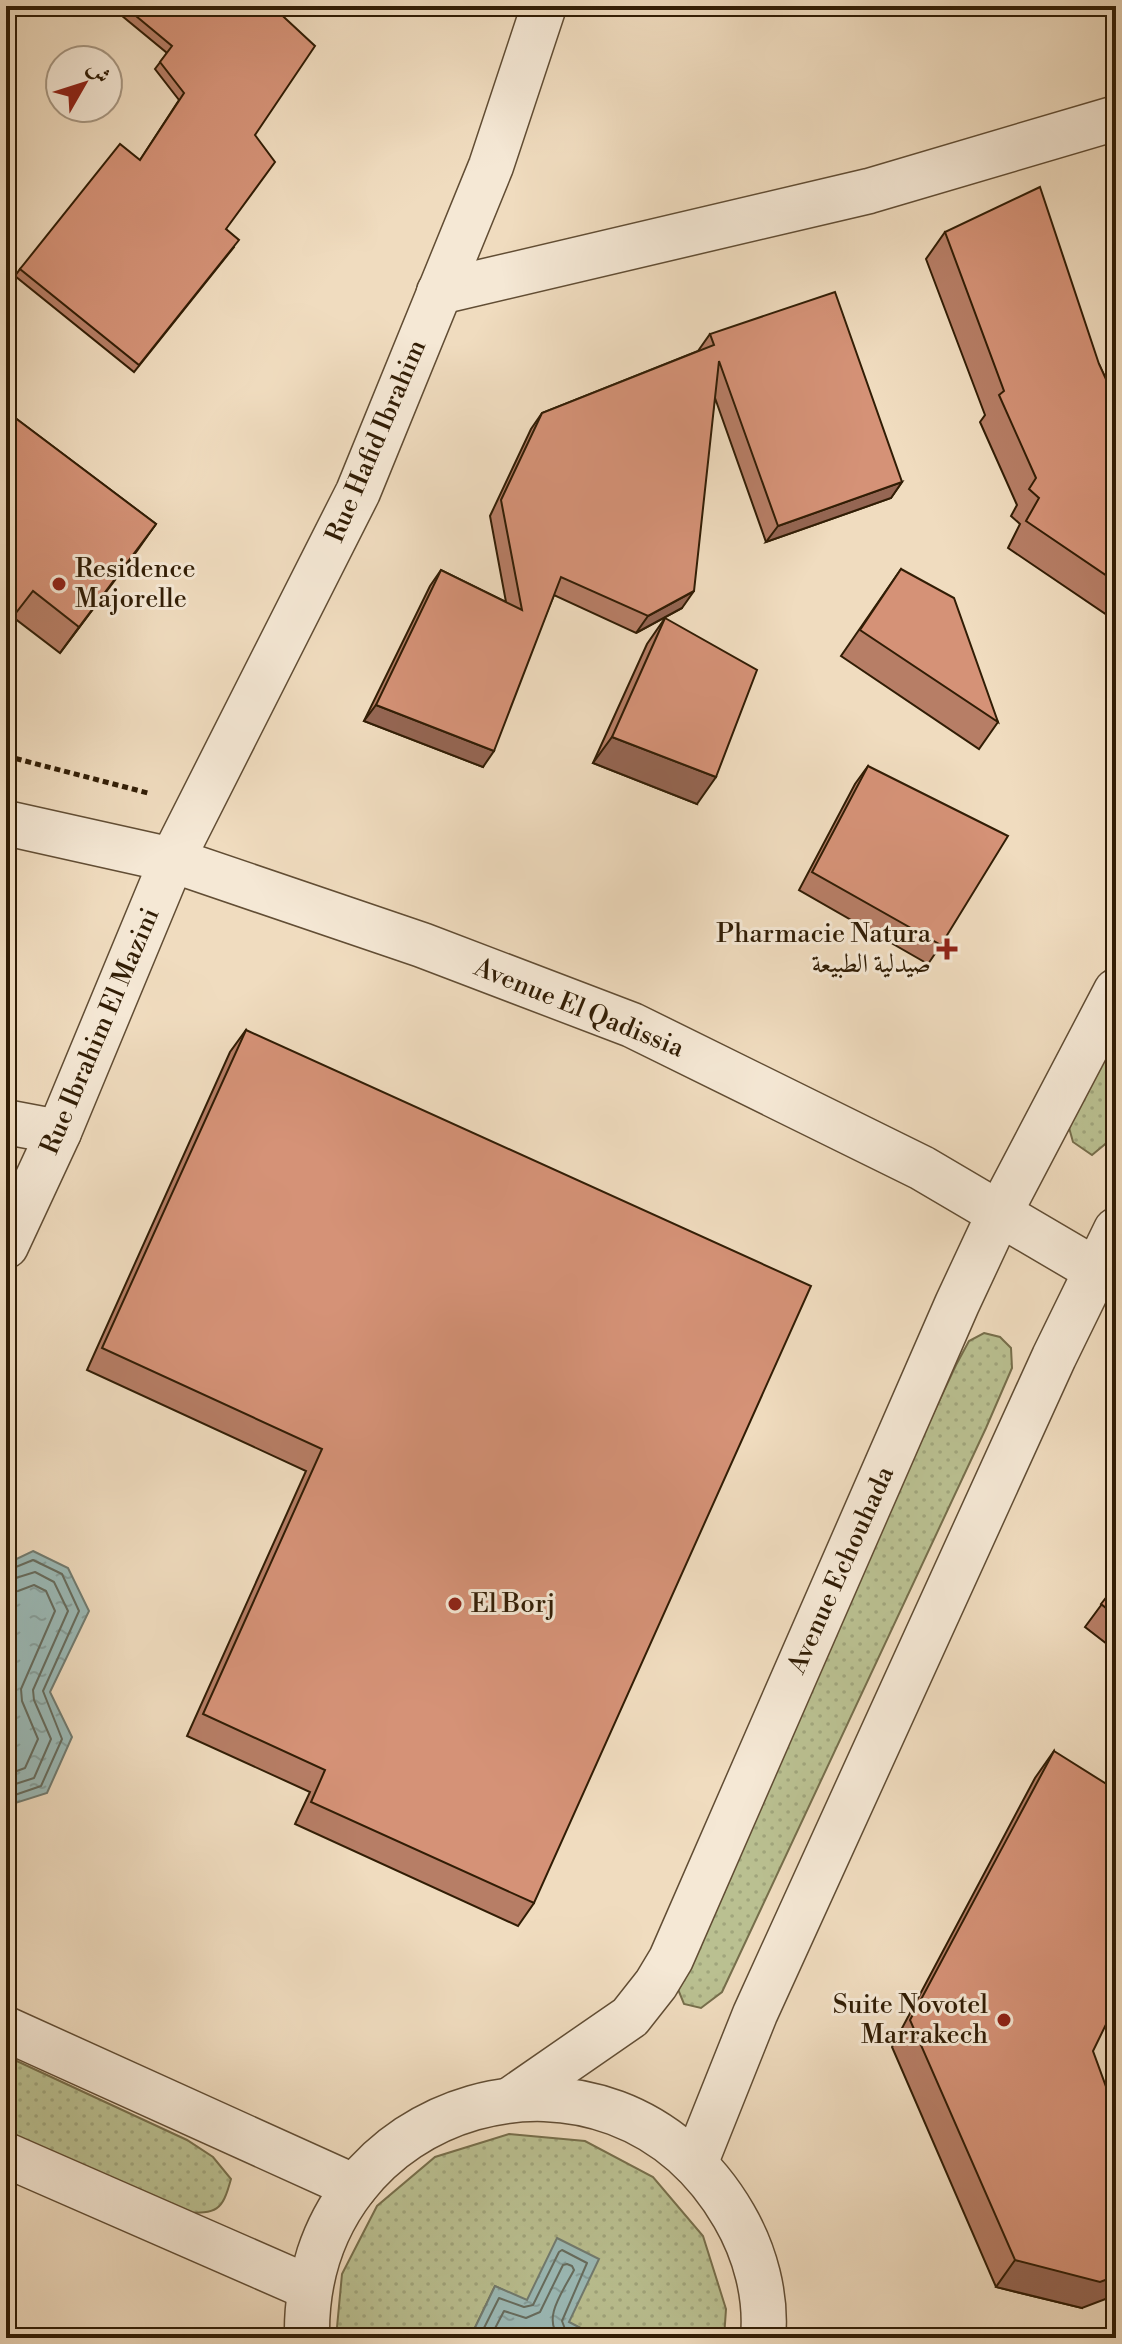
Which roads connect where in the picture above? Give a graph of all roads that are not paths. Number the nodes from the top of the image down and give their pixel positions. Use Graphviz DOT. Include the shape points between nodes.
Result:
graph roads {
  1 [pos="544,6"];
  2 [pos="1116,118"];
  3 [pos="439,292"];
  4 [pos="6,823"];
  5 [pos="172,860"];
  6 [pos="1116,991"];
  7 [pos="6,1122"];
  8 [pos="59,1132"];
  9 [pos="999,1214"];
  10 [pos="1116,1230"];
  11 [pos="6,1246"];
  12 [pos="1106,1276"];
  13 [pos="6,2029"];
  14 [pos="510,2100"];
  15 [pos="6,2155"];
  16 [pos="695,2164"];
  17 [pos="355,2187"];
  18 [pos="310,2288"];
  19 [pos="307,2338"];
  20 [pos="763,2338"];
  1 -- 3 [label="street, Rue Hafid Ibrahim" via="491,166"];
  2 -- 3 [label="street" via="869,191"];
  3 -- 5 [label="street, Rue Hafid Ibrahim" via="358,492"];
  4 -- 5 [label="street, Avenue El Qadissia"];
  5 -- 8 [label="street, Rue Ibrahim El Mazini"];
  5 -- 9 [label="street, Avenue El Qadissia" via="422,945 632,1025 922,1168"];
  6 -- 9 [label="street, Avenue Echouhada"];
  7 -- 8 [label="street"];
  8 -- 11 [label="street, Rue Ibrahim El Mazini"];
  9 -- 12 [label="street, Avenue El Qadissia"];
  9 -- 14 [label="street, Avenue Echouhada" via="671,1959 630,2017"];
  10 -- 12 [label="street"];
  12 -- 16 [label="street" via="755,2014"];
  13 -- 17 [label="street"];
  14 -- 16 [label="street" via="560,2101 609,2111 655,2133"];
  14 -- 17 [label="street" via="432,2123 382,2157"];
  15 -- 18 [label="street"];
  16 -- 20 [label="street" via="747,2240 764,2313"];
  17 -- 18 [label="street" via="326,2235"];
  18 -- 19 [label="street"];
}
